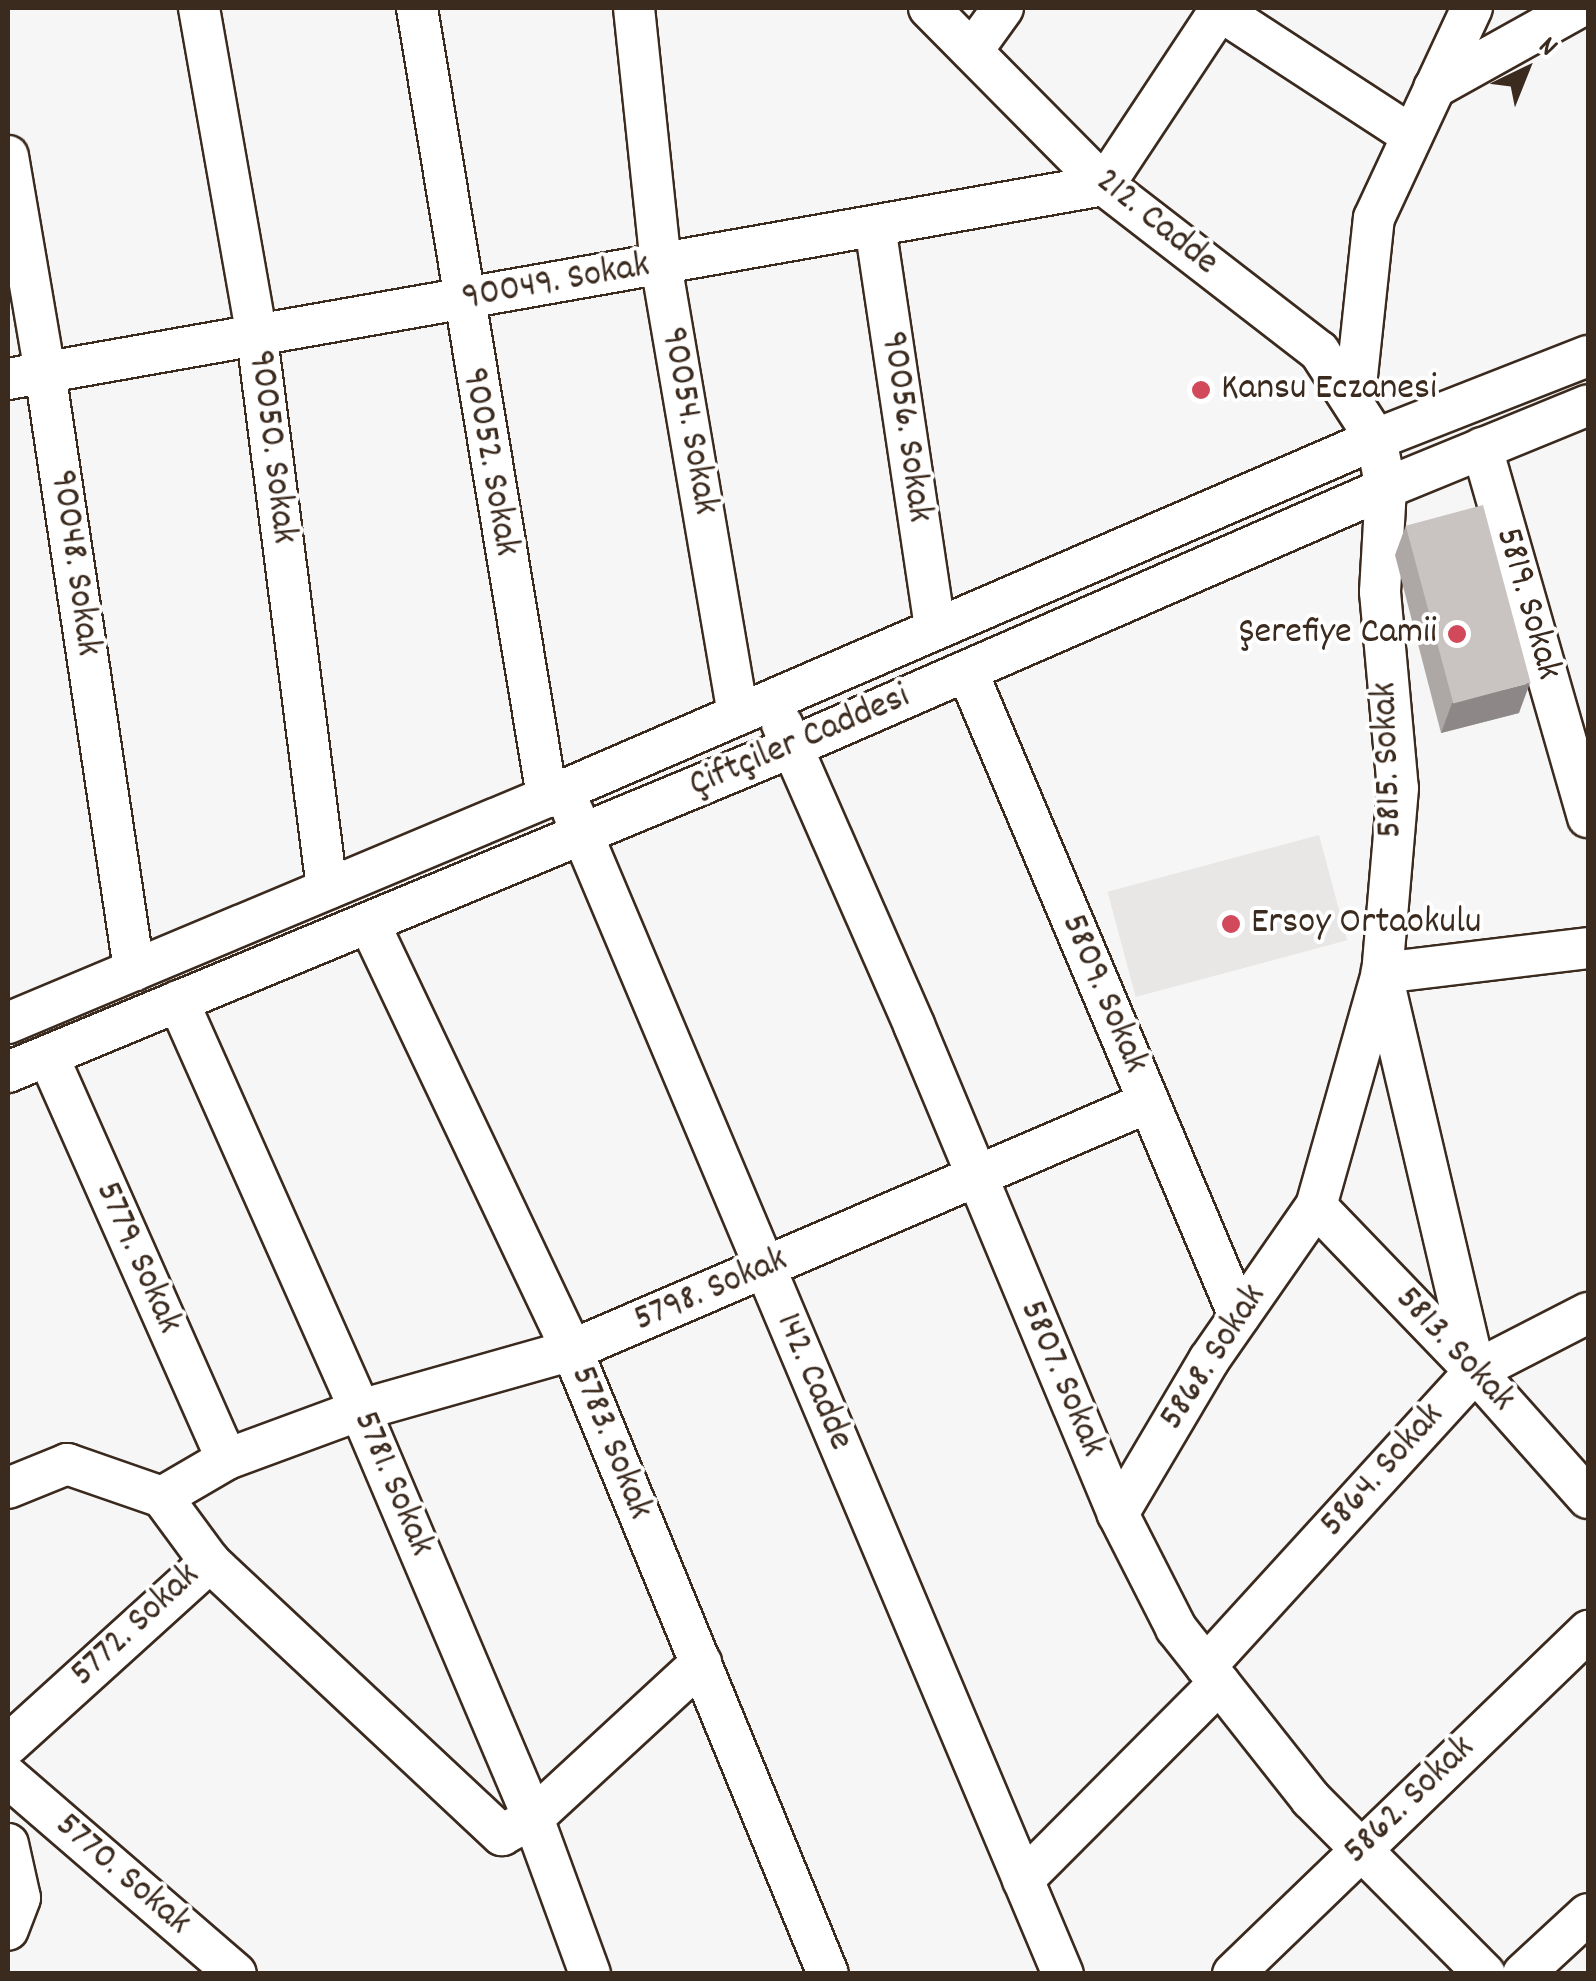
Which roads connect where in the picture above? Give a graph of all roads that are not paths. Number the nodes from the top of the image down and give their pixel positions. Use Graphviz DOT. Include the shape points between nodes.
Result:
graph roads {
  1 [pos="200,8"];
  2 [pos="417,8"];
  3 [pos="634,8"];
  4 [pos="929,8"];
  5 [pos="1002,8"];
  6 [pos="1472,8"];
  7 [pos="1578,8"];
  8 [pos="1220,9"];
  9 [pos="972,50"];
  10 [pos="1434,88"];
  11 [pos="1412,135"];
  12 [pos="8,156"];
  13 [pos="1104,185"];
  14 [pos="875,226"];
  15 [pos="660,264"];
  16 [pos="462,299"];
  17 [pos="257,337"];
  18 [pos="1588,356"];
  19 [pos="26,375"];
  20 [pos="1354,404"];
  21 [pos="1588,405"];
  22 [pos="1376,440"];
  23 [pos="1482,448"];
  24 [pos="1386,488"];
  25 [pos="935,629"];
  26 [pos="967,671"];
  27 [pos="755,707"];
  28 [pos="792,746"];
  29 [pos="555,794"];
  30 [pos="1588,817"];
  31 [pos="583,834"];
  32 [pos="327,890"];
  33 [pos="368,923"];
  34 [pos="1588,948"];
  35 [pos="134,970"];
  36 [pos="1382,973"];
  37 [pos="178,1001"];
  38 [pos="8,1023"];
  39 [pos="48,1056"];
  40 [pos="8,1072"];
  41 [pos="1149,1102"];
  42 [pos="978,1178"];
  43 [pos="1316,1206"];
  44 [pos="765,1267"];
  45 [pos="1588,1314"];
  46 [pos="1240,1316"];
  47 [pos="572,1350"];
  48 [pos="1475,1370"];
  49 [pos="360,1410"];
  50 [pos="227,1460"];
  51 [pos="8,1488"];
  52 [pos="162,1497"];
  53 [pos="1588,1498"];
  54 [pos="1118,1514"];
  55 [pos="210,1562"];
  56 [pos="1588,1632"];
  57 [pos="701,1663"];
  58 [pos="1212,1674"];
  59 [pos="8,1745"];
  60 [pos="8,1777"];
  61 [pos="533,1818"];
  62 [pos="8,1844"];
  63 [pos="1360,1848"];
  64 [pos="1023,1880"];
  65 [pos="1588,1914"];
  66 [pos="8,1930"];
  67 [pos="236,1974"];
  68 [pos="590,1974"];
  69 [pos="828,1974"];
  70 [pos="1063,1974"];
  71 [pos="1233,1974"];
  72 [pos="1485,1974"];
  73 [pos="1523,1974"];
  1 -- 17 [label="street, 90050. Sokak"];
  2 -- 16 [label="street, 90052. Sokak"];
  3 -- 15 [label="street, 90054. Sokak"];
  4 -- 9 [label="street, 212. Cadde"];
  5 -- 9 [label="street"];
  6 -- 10 [label="street"];
  7 -- 10 [label="street"];
  8 -- 11 [label="street"];
  8 -- 13 [label="street"];
  9 -- 13 [label="street, 212. Cadde"];
  10 -- 11 [label="street"];
  11 -- 20 [label="street" via="1374,218"];
  12 -- 19 [label="street, 90048. Sokak"];
  13 -- 14 [label="street, 90049. Sokak"];
  13 -- 20 [label="street, 212. Cadde" via="1319,350"];
  14 -- 15 [label="street, 90049. Sokak"];
  14 -- 25 [label="street, 90056. Sokak"];
  15 -- 16 [label="street, 90049. Sokak"];
  15 -- 27 [label="street, 90054. Sokak"];
  16 -- 17 [label="street, 90049. Sokak"];
  16 -- 29 [label="street, 90052. Sokak"];
  17 -- 19 [label="street, 90049. Sokak"];
  17 -- 32 [label="street, 90050. Sokak"];
  18 -- 22 [label="street, Çiftçiler Caddesi"];
  19 -- 35 [label="street, 90048. Sokak"];
  20 -- 22 [label="street, 212. Cadde"];
  21 -- 23 [label="street, Çiftçiler Caddesi"];
  22 -- 24 [label="street, 5815. Sokak"];
  22 -- 25 [label="street, Çiftçiler Caddesi"];
  23 -- 24 [label="street, Çiftçiler Caddesi"];
  23 -- 30 [label="street, 5819. Sokak"];
  24 -- 26 [label="street, Çiftçiler Caddesi"];
  24 -- 36 [label="street, 5815. Sokak" via="1380,592 1398,788"];
  25 -- 27 [label="street, Çiftçiler Caddesi"];
  26 -- 28 [label="street, Çiftçiler Caddesi"];
  26 -- 41 [label="street, 5809. Sokak"];
  27 -- 28 [label="street, 5807. Sokak"];
  27 -- 29 [label="street, Çiftçiler Caddesi"];
  28 -- 31 [label="street, Çiftçiler Caddesi"];
  28 -- 42 [label="street, 5807. Sokak"];
  29 -- 31 [label="street, 142. Cadde"];
  29 -- 32 [label="street, Çiftçiler Caddesi"];
  31 -- 33 [label="street, Çiftçiler Caddesi"];
  31 -- 44 [label="street, 142. Cadde"];
  32 -- 35 [label="street, Çiftçiler Caddesi"];
  33 -- 37 [label="street, Çiftçiler Caddesi"];
  33 -- 47 [label="street, 5783. Sokak"];
  34 -- 36 [label="street"];
  35 -- 38 [label="street, Çiftçiler Caddesi"];
  36 -- 43 [label="street, 5815. Sokak"];
  36 -- 48 [label="street, 5815. Sokak"];
  37 -- 39 [label="street, Çiftçiler Caddesi"];
  37 -- 49 [label="street, 5781. Sokak"];
  39 -- 40 [label="street, Çiftçiler Caddesi"];
  39 -- 50 [label="street, 5779. Sokak"];
  41 -- 42 [label="street, 5798. Sokak"];
  41 -- 46 [label="street, 5809. Sokak"];
  42 -- 44 [label="street, 5798. Sokak"];
  42 -- 54 [label="street, 5807. Sokak"];
  43 -- 46 [label="street, 5868. Sokak"];
  43 -- 48 [label="street, 5813. Sokak"];
  44 -- 47 [label="street, 5798. Sokak"];
  44 -- 64 [label="street, 142. Cadde"];
  45 -- 48 [label="street, 5864. Sokak"];
  46 -- 54 [label="street, 5868. Sokak"];
  47 -- 49 [label="street, 5798. Sokak"];
  47 -- 57 [label="street, 5783. Sokak"];
  48 -- 53 [label="street, 5813. Sokak"];
  48 -- 58 [label="street, 5864. Sokak"];
  49 -- 50 [label="street, 5798. Sokak"];
  49 -- 61 [label="street, 5781. Sokak"];
  50 -- 52 [label="street, 5798. Sokak"];
  51 -- 52 [label="street" via="68,1464"];
  52 -- 55 [label="street, 5772. Sokak"];
  54 -- 58 [label="street, 5807. Sokak" via="1176,1628"];
  55 -- 59 [label="street, 5772. Sokak"];
  55 -- 61 [label="street" via="502,1834"];
  56 -- 63 [label="street, 5862. Sokak"];
  57 -- 61 [label="street"];
  57 -- 69 [label="street, 5783. Sokak"];
  58 -- 63 [label="street, 5807. Sokak" via="1311,1799"];
  58 -- 64 [label="street, 5864. Sokak"];
  60 -- 67 [label="street, 5770. Sokak"];
  61 -- 68 [label="street, 5781. Sokak"];
  62 -- 66 [label="street, 5770. Sokak" via="20,1898"];
  63 -- 71 [label="street, 5862. Sokak"];
  63 -- 72 [label="street, 5807. Sokak"];
  64 -- 70 [label="street, 142. Cadde"];
  65 -- 73 [label="street"];
}
